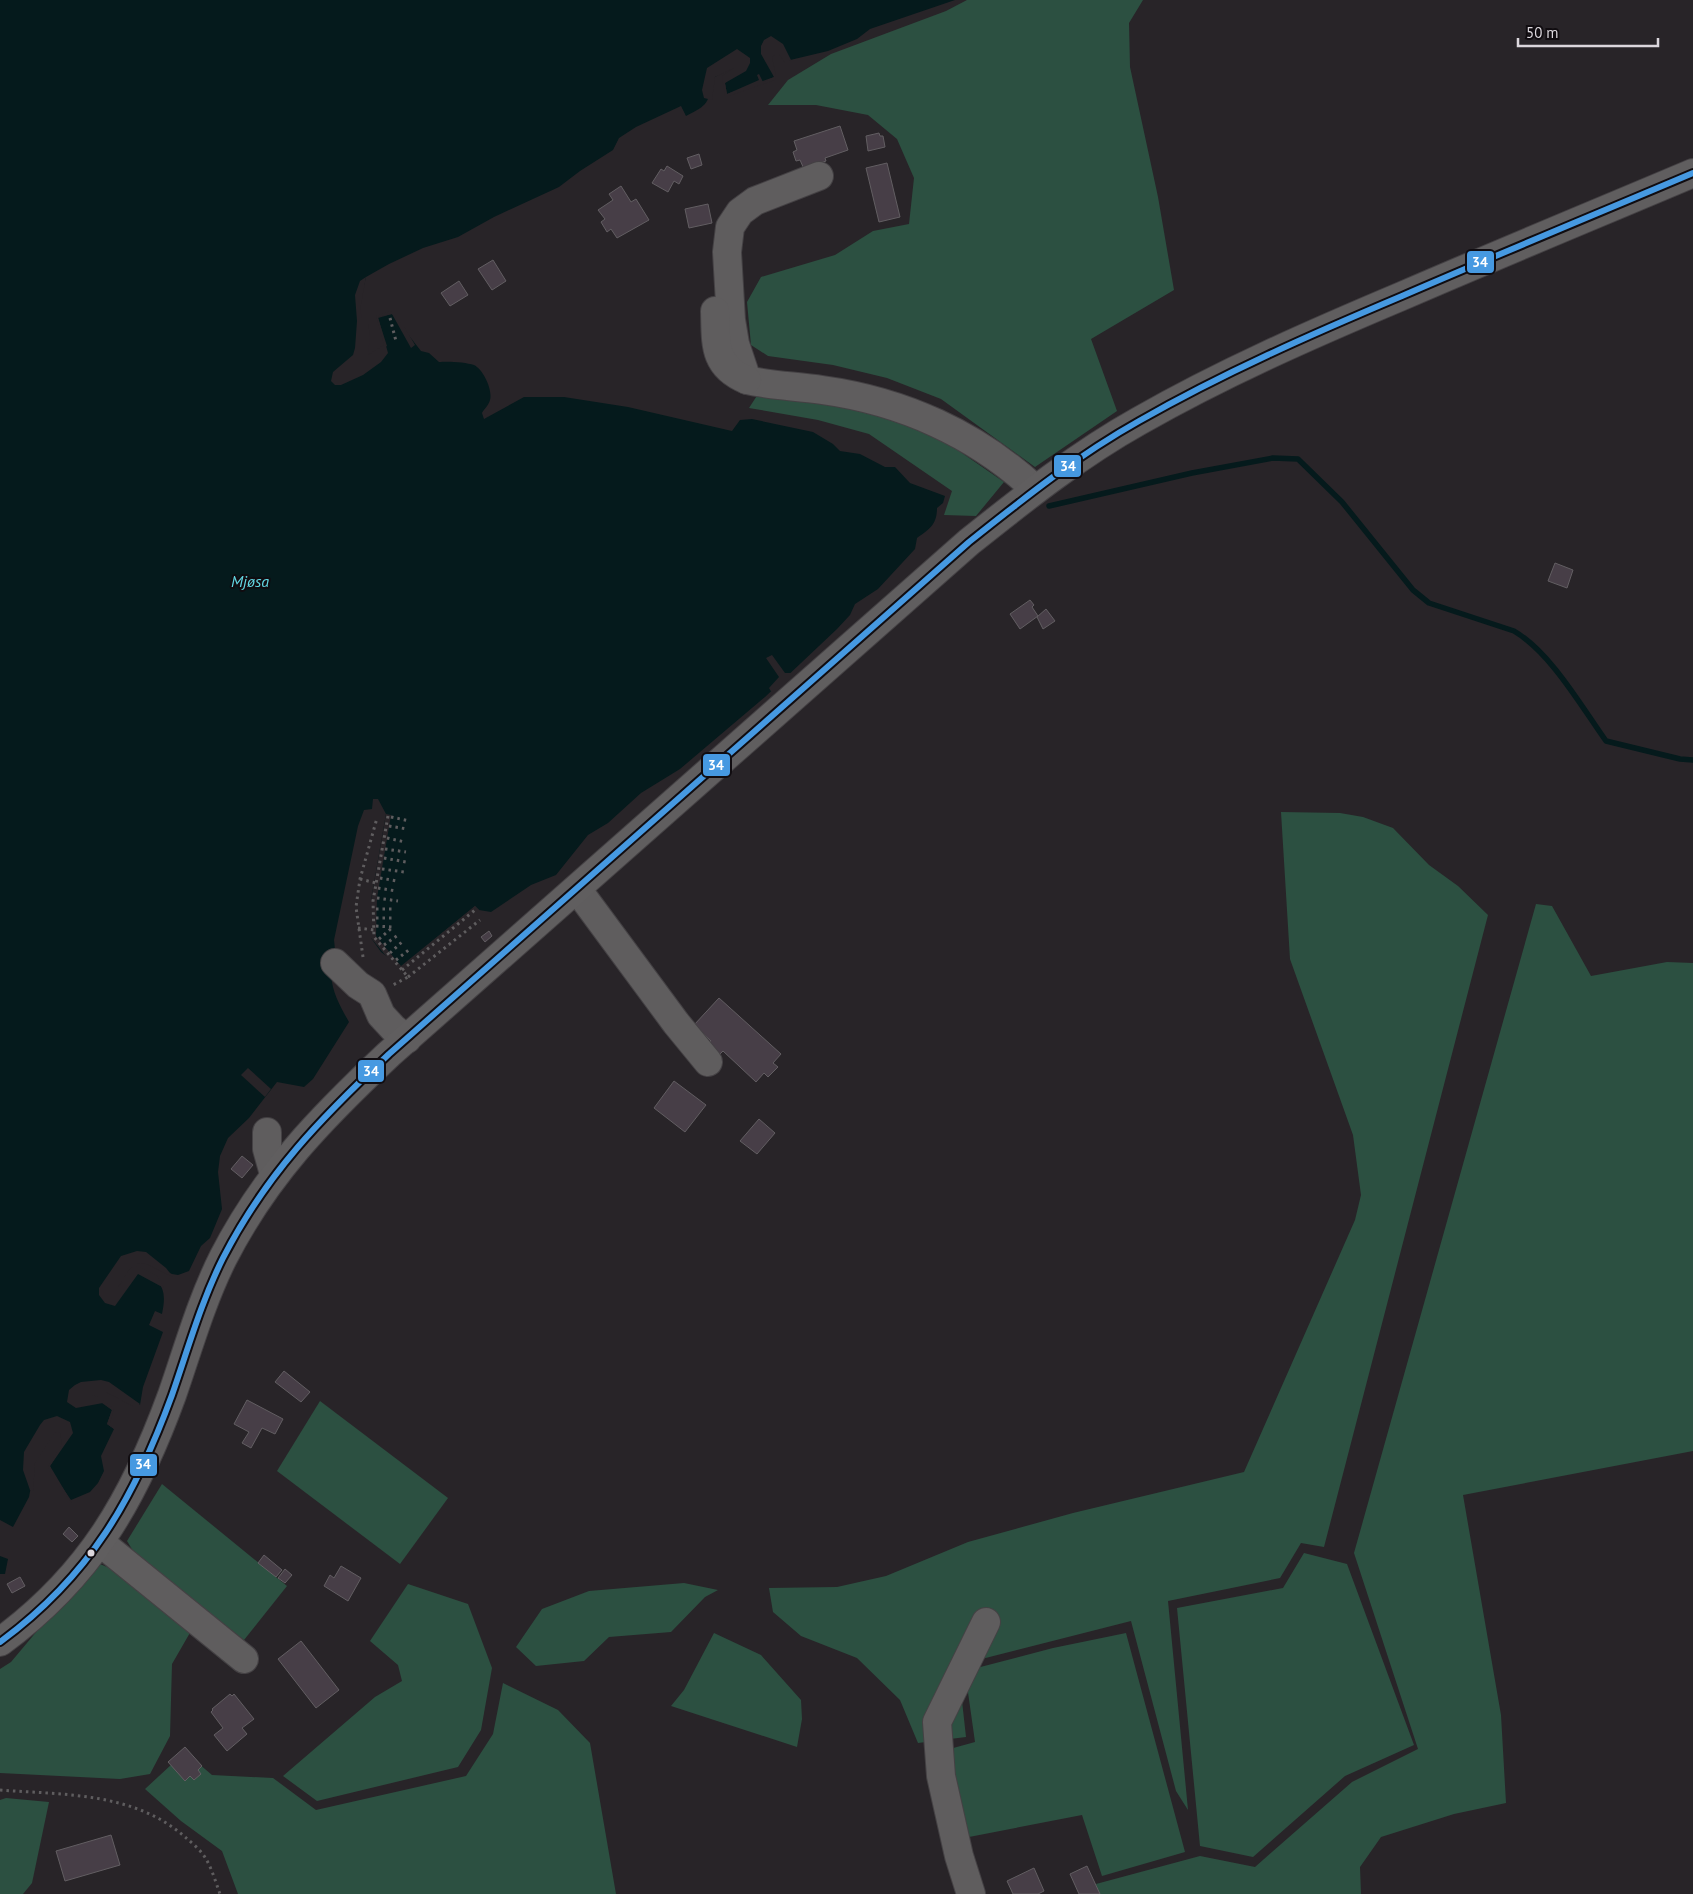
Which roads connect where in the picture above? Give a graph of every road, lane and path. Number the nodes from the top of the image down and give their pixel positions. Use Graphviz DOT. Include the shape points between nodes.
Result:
graph roads {
  1 [pos="1693,173"];
  2 [pos="819,176"];
  3 [pos="710,259"];
  4 [pos="390,318"];
  5 [pos="396,341"];
  6 [pos="747,380"];
  7 [pos="1035,490"];
  8 [pos="377,818"];
  9 [pos="410,821"];
  10 [pos="389,826"];
  11 [pos="407,829"];
  12 [pos="387,838"];
  13 [pos="405,842"];
  14 [pos="385,848"];
  15 [pos="406,852"];
  16 [pos="384,858"];
  17 [pos="406,862"];
  18 [pos="382,869"];
  19 [pos="404,872"];
  20 [pos="380,878"];
  21 [pos="360,879"];
  22 [pos="397,881"];
  23 [pos="376,883"];
  24 [pos="378,888"];
  25 [pos="577,889"];
  26 [pos="396,891"];
  27 [pos="377,898"];
  28 [pos="398,901"];
  29 [pos="376,909"];
  30 [pos="394,909"];
  31 [pos="475,910"];
  32 [pos="376,918"];
  33 [pos="394,918"];
  34 [pos="480,920"];
  35 [pos="375,928"];
  36 [pos="398,935"];
  37 [pos="378,939"];
  38 [pos="403,941"];
  39 [pos="384,945"];
  40 [pos="410,949"];
  41 [pos="390,953"];
  42 [pos="396,960"];
  43 [pos="334,963"];
  44 [pos="408,977"];
  45 [pos="407,1039"];
  46 [pos="708,1062"];
  47 [pos="267,1132"];
  48 [pos="274,1174"];
  49 [pos="101,1543"];
  50 [pos="986,1622"];
  51 [pos="0,1642"];
  52 [pos="244,1659"];
  53 [pos="0,1790"];
  54 [pos="220,1894"];
  55 [pos="971,1894"];
  1 -- 7 [label="main road" via="1353,316 1228,373 1138,421"];
  2 -- 6 [label="lane" via="755,201 740,212 730,227 726,252 731,320"];
  3 -- 6 [label="lane" via="718,354 734,375"];
  4 -- 5 [label="path"];
  6 -- 7 [label="lane" via="870,399 918,414 960,434 997,457"];
  7 -- 25 [label="main road" via="969,542"];
  8 -- 21 [label="path"];
  9 -- 23 [label="path" via="389,817"];
  10 -- 11 [label="path"];
  12 -- 13 [label="path"];
  14 -- 15 [label="path"];
  16 -- 17 [label="path"];
  18 -- 19 [label="path"];
  20 -- 22 [label="path"];
  21 -- 23 [label="path"];
  21 -- 35 [label="path" via="356,907 358,928"];
  23 -- 35 [label="path" via="373,901"];
  24 -- 26 [label="path"];
  25 -- 45 [label="main road"];
  25 -- 46 [label="lane"];
  27 -- 28 [label="path"];
  29 -- 30 [label="path"];
  31 -- 35 [label="path" via="402,970 374,937"];
  32 -- 33 [label="path"];
  34 -- 44 [label="path"];
  35 -- 37 [label="path" via="392,927"];
  36 -- 39 [label="path"];
  38 -- 41 [label="path"];
  40 -- 42 [label="path"];
  43 -- 45 [label="lane" via="372,994 381,1015"];
  45 -- 48 [label="main road" via="305,1137"];
  47 -- 48 [label="lane" via="267,1149"];
  48 -- 49 [label="main road" via="239,1229 211,1283 152,1447 131,1493"];
  49 -- 51 [label="main road" via="60,1590"];
  49 -- 52 [label="lane"];
  50 -- 55 [label="lane" via="937,1722 941,1776"];
  53 -- 54 [label="path" via="115,1801 142,1809 169,1823 195,1846 206,1858"];
}
